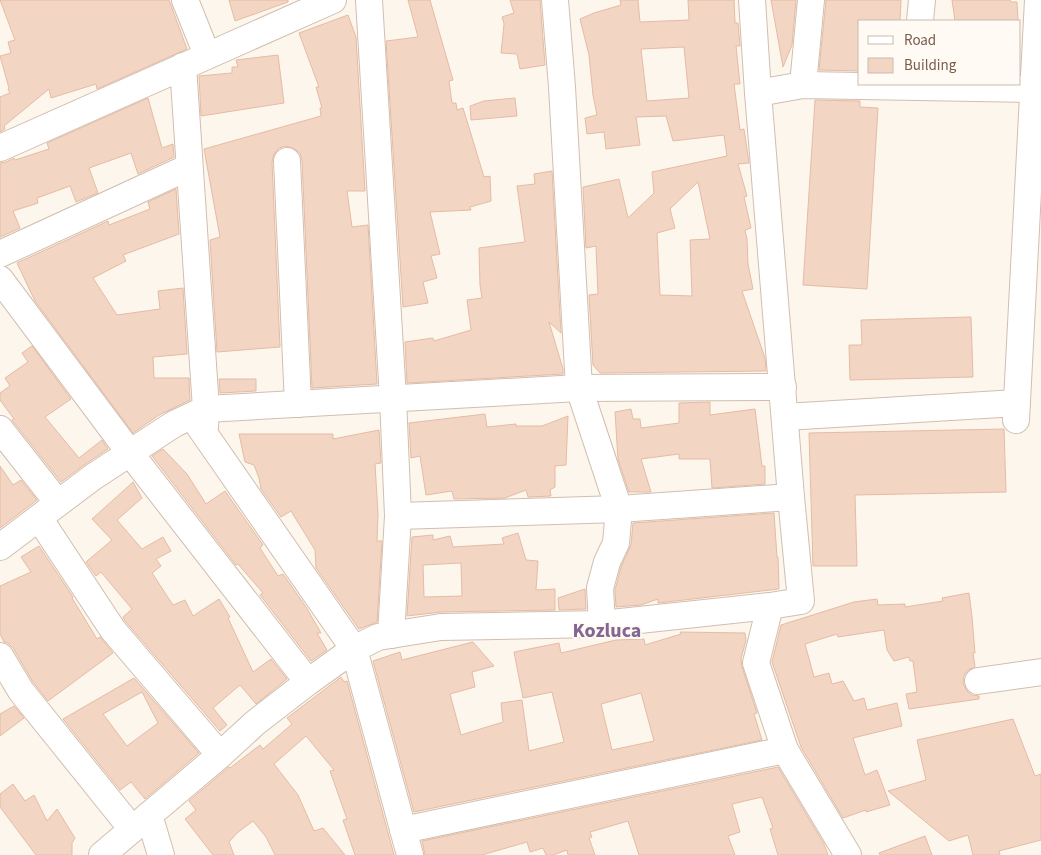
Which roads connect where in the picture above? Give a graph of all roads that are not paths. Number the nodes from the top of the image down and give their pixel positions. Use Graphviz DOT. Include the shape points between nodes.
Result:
graph roads {
  1 [pos="185,0"];
  2 [pos="333,0"];
  3 [pos="369,0"];
  4 [pos="555,0"];
  5 [pos="752,0"];
  6 [pos="811,0"];
  7 [pos="922,0"];
  8 [pos="1038,0"];
  9 [pos="920,20"];
  10 [pos="207,55"];
  11 [pos="183,66"];
  12 [pos="802,85"];
  13 [pos="915,85"];
  14 [pos="1033,89"];
  15 [pos="758,92"];
  16 [pos="0,148"];
  17 [pos="287,161"];
  18 [pos="189,168"];
  19 [pos="0,254"];
  20 [pos="0,280"];
  21 [pos="579,388"];
  22 [pos="783,388"];
  23 [pos="393,398"];
  24 [pos="298,404"];
  25 [pos="785,417"];
  26 [pos="201,419"];
  27 [pos="0,429"];
  28 [pos="130,453"];
  29 [pos="791,497"];
  30 [pos="619,509"];
  31 [pos="48,510"];
  32 [pos="398,516"];
  33 [pos="0,547"];
  34 [pos="770,606"];
  35 [pos="602,624"];
  36 [pos="391,634"];
  37 [pos="354,649"];
  38 [pos="0,656"];
  39 [pos="1041,672"];
  40 [pos="978,681"];
  41 [pos="308,682"];
  42 [pos="785,750"];
  43 [pos="220,755"];
  44 [pos="141,822"];
  45 [pos="403,830"];
  46 [pos="102,855"];
  47 [pos="161,855"];
  48 [pos="410,855"];
  49 [pos="848,855"];
  1 -- 10 [label="street"];
  2 -- 10 [label="street"];
  3 -- 23 [label="street"];
  4 -- 21 [label="street"];
  5 -- 15 [label="street"];
  6 -- 12 [label="street"];
  7 -- 9 [label="street"];
  8 -- 14 [label="street"];
  10 -- 11 [label="street"];
  11 -- 16 [label="street"];
  11 -- 18 [label="street"];
  12 -- 13 [label="street"];
  12 -- 15 [label="street"];
  13 -- 14 [label="street"];
  14 -- 25 [label="street" via="1017,412"];
  15 -- 22 [label="street"];
  17 -- 24 [label="street"];
  18 -- 19 [label="street"];
  18 -- 26 [label="street"];
  20 -- 28 [label="street"];
  21 -- 22 [label="street"];
  21 -- 23 [label="street"];
  21 -- 30 [label="street"];
  22 -- 25 [label="street"];
  23 -- 24 [label="street"];
  23 -- 32 [label="street"];
  24 -- 26 [label="street"];
  25 -- 29 [label="street"];
  26 -- 28 [label="street" via="174,424"];
  26 -- 37 [label="street"];
  27 -- 31 [label="street"];
  28 -- 31 [label="street"];
  28 -- 41 [label="street"];
  29 -- 30 [label="street"];
  29 -- 34 [label="street" via="801,601"];
  30 -- 32 [label="street"];
  30 -- 35 [label="street" via="616,543 600,588"];
  31 -- 33 [label="street"];
  31 -- 43 [label="street" via="113,630"];
  32 -- 36 [label="street"];
  34 -- 35 [label="street"];
  34 -- 42 [label="street" via="756,663"];
  35 -- 36 [label="street" via="441,627"];
  36 -- 37 [label="street"];
  37 -- 41 [label="street"];
  37 -- 45 [label="street"];
  38 -- 44 [label="street" via="21,691"];
  39 -- 40 [label="street"];
  41 -- 43 [label="street"];
  42 -- 45 [label="street"];
  42 -- 49 [label="street"];
  43 -- 44 [label="street"];
  44 -- 46 [label="street"];
  44 -- 47 [label="street"];
  45 -- 48 [label="street"];
}
